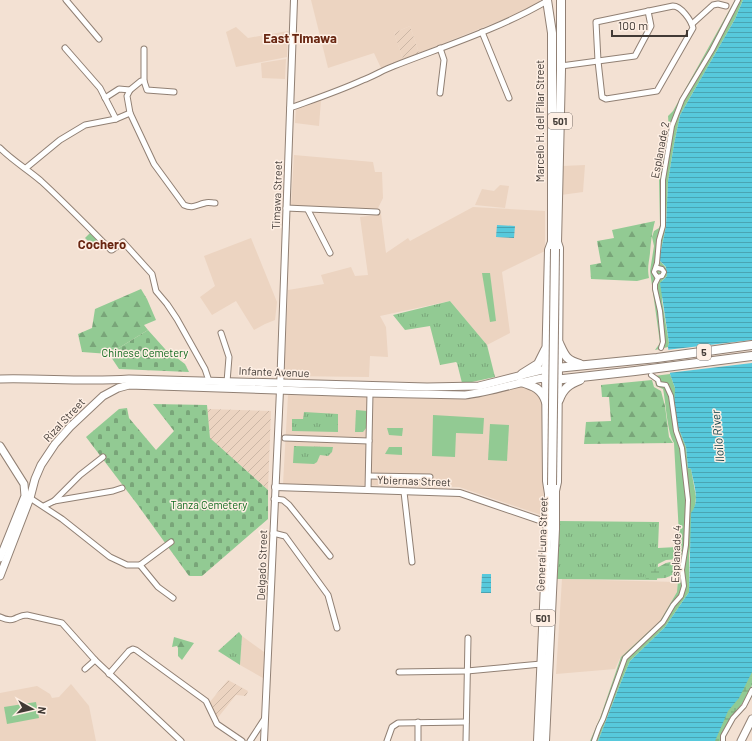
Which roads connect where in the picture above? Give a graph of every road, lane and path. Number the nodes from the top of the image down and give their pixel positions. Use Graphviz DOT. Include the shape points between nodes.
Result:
graph roads {
  1 [pos="66,0"];
  2 [pos="294,0"];
  3 [pos="561,0"];
  4 [pos="738,0"];
  5 [pos="547,1"];
  6 [pos="726,6"];
  7 [pos="648,11"];
  8 [pos="692,24"];
  9 [pos="482,32"];
  10 [pos="99,39"];
  11 [pos="65,48"];
  12 [pos="440,48"];
  13 [pos="144,49"];
  14 [pos="598,61"];
  15 [pos="561,66"];
  16 [pos="144,81"];
  17 [pos="130,90"];
  18 [pos="174,92"];
  19 [pos="440,93"];
  20 [pos="105,98"];
  21 [pos="509,98"];
  22 [pos="290,108"];
  23 [pos="130,113"];
  24 [pos="116,119"];
  25 [pos="0,148"];
  26 [pos="26,168"];
  27 [pos="215,203"];
  28 [pos="286,208"];
  29 [pos="308,210"];
  30 [pos="377,212"];
  31 [pos="555,244"];
  32 [pos="330,253"];
  33 [pos="655,269"];
  34 [pos="658,278"];
  35 [pos="221,333"];
  36 [pos="559,343"];
  37 [pos="752,345"];
  38 [pos="547,348"];
  39 [pos="661,348"];
  40 [pos="752,356"];
  41 [pos="643,359"];
  42 [pos="587,365"];
  43 [pos="558,367"];
  44 [pos="546,368"];
  45 [pos="644,370"];
  46 [pos="651,375"];
  47 [pos="588,377"];
  48 [pos="522,378"];
  49 [pos="0,379"];
  50 [pos="558,380"];
  51 [pos="97,381"];
  52 [pos="209,381"];
  53 [pos="546,381"];
  54 [pos="227,382"];
  55 [pos="129,385"];
  56 [pos="280,387"];
  57 [pos="309,388"];
  58 [pos="370,394"];
  59 [pos="103,396"];
  60 [pos="546,402"];
  61 [pos="558,403"];
  62 [pos="285,438"];
  63 [pos="369,441"];
  64 [pos="0,446"];
  65 [pos="103,457"];
  66 [pos="368,476"];
  67 [pos="430,477"];
  68 [pos="35,479"];
  69 [pos="24,484"];
  70 [pos="275,487"];
  71 [pos="122,488"];
  72 [pos="368,490"];
  73 [pos="552,490"];
  74 [pos="404,492"];
  75 [pos="30,498"];
  76 [pos="274,499"];
  77 [pos="54,501"];
  78 [pos="44,506"];
  79 [pos="548,523"];
  80 [pos="273,533"];
  81 [pos="171,542"];
  82 [pos="330,556"];
  83 [pos="0,558"];
  84 [pos="412,562"];
  85 [pos="140,565"];
  86 [pos="0,576"];
  87 [pos="173,598"];
  88 [pos="0,617"];
  89 [pos="337,628"];
  90 [pos="468,638"];
  91 [pos="95,660"];
  92 [pos="541,664"];
  93 [pos="85,669"];
  94 [pos="467,671"];
  95 [pos="400,672"];
  96 [pos="109,674"];
  97 [pos="544,684"];
  98 [pos="752,690"];
  99 [pos="265,718"];
  100 [pos="752,719"];
  101 [pos="418,722"];
  102 [pos="466,722"];
  103 [pos="181,741"];
  104 [pos="242,741"];
  105 [pos="250,741"];
  106 [pos="264,741"];
  107 [pos="387,741"];
  108 [pos="418,741"];
  109 [pos="466,741"];
  110 [pos="538,741"];
  111 [pos="545,741"];
  112 [pos="594,741"];
  113 [pos="723,741"];
  114 [pos="741,741"];
  1 -- 10 [label="street"];
  2 -- 22 [label="street, Timawa Street"];
  3 -- 15 [label="main road, Marcelo H. del Pilar Street / 501"];
  4 -- 33 [label="street, Esplanade 2" via="682,100 672,126 663,180 663,226"];
  5 -- 9 [label="street" via="524,15"];
  5 -- 31 [label="main road, Marcelo H. del Pilar Street / 501" via="552,33"];
  6 -- 8 [label="street" via="713,5"];
  7 -- 8 [label="street" via="676,6"];
  7 -- 14 [label="street" via="651,26 635,56"];
  7 -- 14 [label="street" via="596,22"];
  8 -- 14 [label="street" via="692,32 657,91 606,99 602,97"];
  9 -- 12 [label="street"];
  9 -- 21 [label="street"];
  11 -- 20 [label="street" via="100,88"];
  12 -- 19 [label="street" via="444,60"];
  12 -- 22 [label="street"];
  13 -- 16 [label="street"];
  14 -- 15 [label="street"];
  15 -- 31 [label="main road, Marcelo H. del Pilar Street / 501"];
  16 -- 17 [label="street"];
  16 -- 18 [label="street" via="146,90"];
  17 -- 20 [label="street" via="119,90"];
  17 -- 23 [label="street" via="127,96"];
  20 -- 24 [label="street"];
  22 -- 28 [label="street, Timawa Street"];
  23 -- 24 [label="street"];
  23 -- 27 [label="street" via="154,164 184,205 194,207"];
  24 -- 26 [label="street" via="85,125 60,140"];
  25 -- 26 [label="street" via="12,160"];
  26 -- 52 [label="street" via="111,250 123,242 140,260 152,274 156,291 177,319"];
  28 -- 29 [label="street"];
  28 -- 56 [label="street, Timawa Street"];
  29 -- 30 [label="street"];
  29 -- 32 [label="street"];
  31 -- 36 [label="main road, Marcelo H. del Pilar Street" via="559,248"];
  31 -- 38 [label="main road, Marcelo H. del Pilar Street" via="549,250"];
  31 -- 73 [label="main road, Marcelo H. del Pilar Street / 501, bridge"];
  33 -- 34 [label="street, Esplanade 2" via="654,274"];
  33 -- 34 [label="street, Esplanade 2" via="663,270 663,275"];
  34 -- 39 [label="street, Esplanade 2" via="655,289 660,311 663,342"];
  35 -- 54 [label="street" via="229,357"];
  36 -- 42 [label="main road" via="563,354 569,360"];
  36 -- 43 [label="main road, Marcelo H. del Pilar Street"];
  37 -- 41 [label="main road, 5"];
  38 -- 44 [label="main road, Marcelo H. del Pilar Street"];
  38 -- 48 [label="main road" via="538,364"];
  40 -- 45 [label="main road, 5"];
  41 -- 42 [label="main road, 5"];
  41 -- 45 [label="main road"];
  42 -- 43 [label="main road, 5"];
  43 -- 44 [label="main road, 5"];
  43 -- 50 [label="main road, Marcelo H. del Pilar Street"];
  44 -- 48 [label="main road, Infante Avenue"];
  44 -- 53 [label="main road, Marcelo H. del Pilar Street"];
  45 -- 47 [label="main road, 5"];
  46 -- 112 [label="street, Esplanade 4" via="659,384 666,385 670,392 676,431 683,451 688,500 682,570 684,586 679,599 663,622 625,658"];
  47 -- 50 [label="main road, 5"];
  47 -- 61 [label="main road" via="567,386"];
  48 -- 53 [label="main road, Infante Avenue" via="542,378"];
  48 -- 57 [label="main road, Infante Avenue" via="470,387"];
  48 -- 58 [label="main road, Infante Avenue" via="465,395"];
  48 -- 60 [label="main road" via="537,387"];
  49 -- 51 [label="main road, Infante Avenue"];
  50 -- 53 [label="main road, 5"];
  50 -- 61 [label="main road, General Luna Street"];
  51 -- 52 [label="main road, Infante Avenue"];
  51 -- 59 [label="main road" via="106,388"];
  52 -- 54 [label="main road, Infante Avenue"];
  53 -- 60 [label="main road, General Luna Street"];
  54 -- 56 [label="main road, Infante Avenue"];
  55 -- 56 [label="main road, Infante Avenue"];
  55 -- 59 [label="main road, Rizal Street"];
  56 -- 57 [label="main road, Infante Avenue"];
  56 -- 70 [label="street, Delgado Street"];
  57 -- 58 [label="main road, Infante Avenue"];
  58 -- 63 [label="street"];
  59 -- 68 [label="main road, Rizal Street" via="55,444"];
  60 -- 73 [label="main road, General Luna Street" via="547,486"];
  61 -- 73 [label="main road, General Luna Street" via="557,482"];
  62 -- 63 [label="street"];
  63 -- 66 [label="street"];
  64 -- 69 [label="main road"];
  65 -- 77 [label="street"];
  66 -- 67 [label="street"];
  66 -- 72 [label="street"];
  68 -- 69 [label="main road"];
  68 -- 75 [label="main road, Rizal Street"];
  69 -- 83 [label="main road" via="25,496"];
  70 -- 72 [label="street, Ybiernas Street"];
  70 -- 76 [label="street, Delgado Street"];
  71 -- 77 [label="street"];
  72 -- 74 [label="street, Ybiernas Street"];
  73 -- 79 [label="main road, General Luna Street / 501"];
  73 -- 97 [label="main road, General Luna Street / 501"];
  74 -- 79 [label="street, Ybiernas Street" via="460,493"];
  74 -- 84 [label="street"];
  75 -- 78 [label="street"];
  75 -- 86 [label="main road, Rizal Street"];
  76 -- 80 [label="street, Delgado Street"];
  76 -- 82 [label="street" via="283,500"];
  77 -- 78 [label="street"];
  78 -- 85 [label="street" via="110,557 127,565"];
  79 -- 92 [label="main road, General Luna Street / 501"];
  80 -- 89 [label="street" via="285,536 328,596"];
  80 -- 99 [label="street, Delgado Street"];
  81 -- 85 [label="street"];
  85 -- 87 [label="street" via="158,587"];
  88 -- 91 [label="street" via="9,620 26,615 62,623"];
  90 -- 94 [label="street"];
  91 -- 93 [label="street"];
  91 -- 96 [label="street"];
  92 -- 94 [label="street"];
  92 -- 97 [label="main road, General Luna Street / 501"];
  94 -- 95 [label="street"];
  94 -- 102 [label="street"];
  96 -- 103 [label="street"];
  96 -- 104 [label="street" via="133,649 206,701 217,724"];
  97 -- 110 [label="main road, General Luna Street / 501"];
  97 -- 111 [label="main road, General Luna Street / 501"];
  98 -- 113 [label="street" via="744,706 733,718"];
  99 -- 105 [label="street"];
  99 -- 106 [label="street, Delgado Street"];
  100 -- 114 [label="main road"];
  101 -- 102 [label="street"];
  101 -- 107 [label="street" via="395,724"];
  101 -- 108 [label="street"];
  102 -- 109 [label="street"];
}
